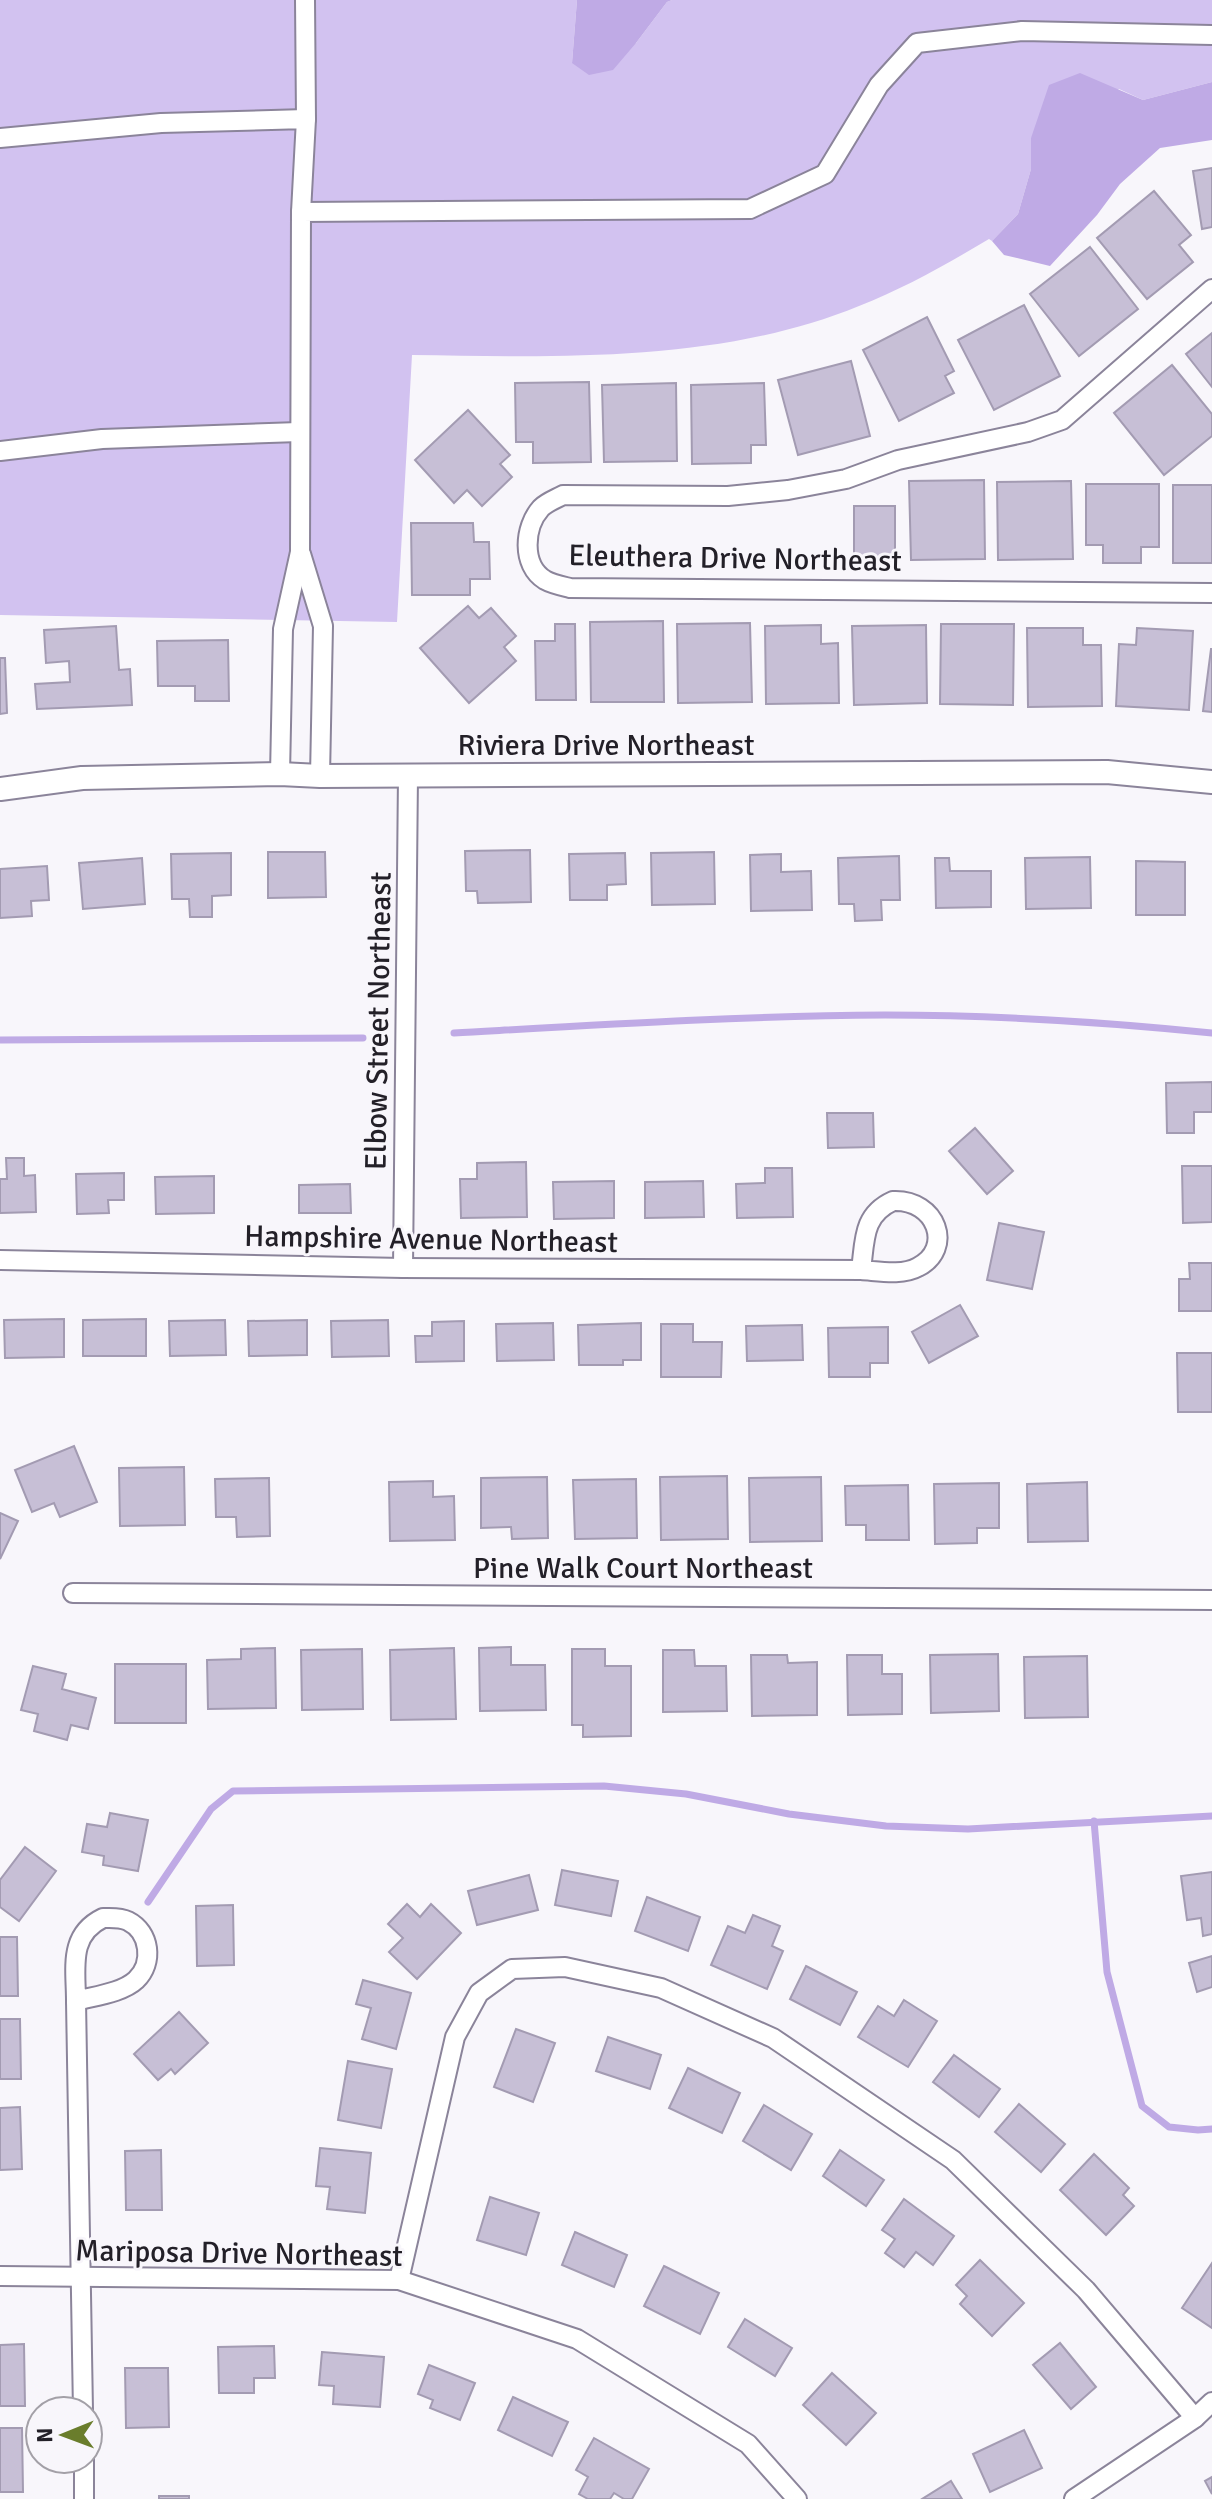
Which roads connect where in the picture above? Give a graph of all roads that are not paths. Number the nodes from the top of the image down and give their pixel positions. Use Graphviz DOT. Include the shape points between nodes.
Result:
graph roads {
  1 [pos="305,0"];
  2 [pos="1212,35"];
  3 [pos="306,119"];
  4 [pos="0,138"];
  5 [pos="301,212"];
  6 [pos="1212,289"];
  7 [pos="299,432"];
  8 [pos="0,451"];
  9 [pos="300,552"];
  10 [pos="1212,593"];
  11 [pos="280,774"];
  12 [pos="408,775"];
  13 [pos="320,776"];
  14 [pos="1212,782"];
  15 [pos="0,789"];
  16 [pos="0,1260"];
  17 [pos="403,1268"];
  18 [pos="861,1270"];
  19 [pos="73,1593"];
  20 [pos="1212,1600"];
  21 [pos="76,2001"];
  22 [pos="0,2276"];
  23 [pos="81,2277"];
  24 [pos="399,2280"];
  25 [pos="83,2395"];
  26 [pos="1212,2402"];
  27 [pos="1195,2418"];
  28 [pos="84,2475"];
  29 [pos="84,2499"];
  30 [pos="797,2499"];
  31 [pos="1074,2499"];
  1 -- 3 [label="street"];
  2 -- 5 [label="street" via="1022,31 917,43 879,85 825,174 750,209"];
  3 -- 4 [label="street" via="161,123"];
  3 -- 5 [label="street"];
  5 -- 7 [label="street"];
  6 -- 10 [label="street, Eleuthera Drive Northeast" via="1062,420 788,490 728,496 563,495 544,505 526,540 531,564 545,580 570,588"];
  7 -- 8 [label="street" via="102,439"];
  7 -- 9 [label="street"];
  9 -- 11 [label="street" via="283,629"];
  9 -- 13 [label="street" via="323,626"];
  11 -- 13 [label="street, Riviera Drive Northeast"];
  11 -- 15 [label="street, Riviera Drive Northeast" via="82,778"];
  12 -- 13 [label="street, Riviera Drive Northeast"];
  12 -- 14 [label="street, Riviera Drive Northeast" via="1107,772"];
  12 -- 17 [label="street, Elbow Street Northeast"];
  16 -- 17 [label="street, Hampshire Avenue Northeast"];
  17 -- 18 [label="street, Hampshire Avenue Northeast"];
  18 -- 18 [label="street, Hampshire Avenue Northeast" via="905,1272 925,1263 937,1243 927,1211 893,1201 873,1214"];
  19 -- 20 [label="street, Pine Walk Court Northeast"];
  21 -- 21 [label="street" via="137,1979 148,1948 137,1927 127,1920 103,1918 83,1932 77,1943"];
  21 -- 23 [label="street"];
  22 -- 23 [label="street, Mariposa Drive Northeast"];
  23 -- 24 [label="street, Mariposa Drive Northeast"];
  23 -- 25 [label="street"];
  24 -- 27 [label="street" via="455,2037 479,1993 512,1969 565,1967 661,1988 773,2038 953,2160 1086,2290"];
  24 -- 30 [label="street, Mariposa Drive Northeast" via="577,2339 748,2444"];
  26 -- 27 [label="street"];
  27 -- 31 [label="street"];
  28 -- 29 [label="street"];
}
